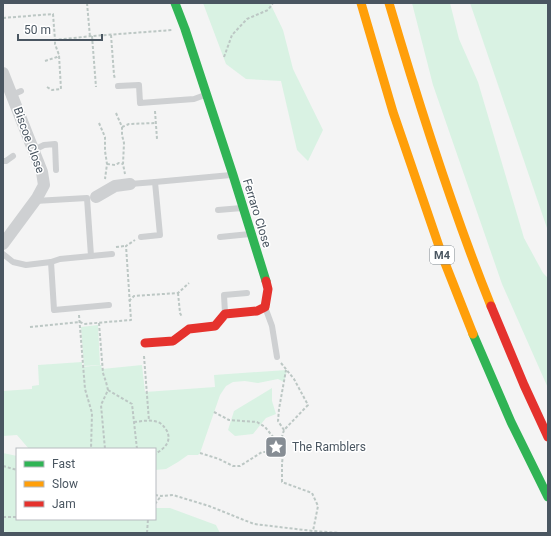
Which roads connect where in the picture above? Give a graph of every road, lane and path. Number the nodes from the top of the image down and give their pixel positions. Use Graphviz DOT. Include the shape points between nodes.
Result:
graph roads {
  1 [pos="88,3"];
  2 [pos="175,3"];
  3 [pos="273,3"];
  4 [pos="361,3"];
  5 [pos="389,3"];
  6 [pos="3,18"];
  7 [pos="185,29"];
  8 [pos="111,35"];
  9 [pos="91,36"];
  10 [pos="55,40"];
  11 [pos="59,55"];
  12 [pos="224,57"];
  13 [pos="45,61"];
  14 [pos="3,73"];
  15 [pos="96,86"];
  16 [pos="118,86"];
  17 [pos="47,87"];
  18 [pos="207,94"];
  19 [pos="155,102"];
  20 [pos="116,113"];
  21 [pos="99,123"];
  22 [pos="156,123"];
  23 [pos="122,127"];
  24 [pos="157,139"];
  25 [pos="34,150"];
  26 [pos="14,156"];
  27 [pos="3,161"];
  28 [pos="107,164"];
  29 [pos="123,164"];
  30 [pos="56,170"];
  31 [pos="233,175"];
  32 [pos="156,182"];
  33 [pos="128,184"];
  34 [pos="95,196"];
  35 [pos="35,201"];
  36 [pos="243,208"];
  37 [pos="218,210"];
  38 [pos="251,234"];
  39 [pos="141,237"];
  40 [pos="220,237"];
  41 [pos="3,244"];
  42 [pos="126,246"];
  43 [pos="114,247"];
  44 [pos="3,254"];
  45 [pos="112,254"];
  46 [pos="91,256"];
  47 [pos="51,262"];
  48 [pos="190,283"];
  49 [pos="178,293"];
  50 [pos="247,293"];
  51 [pos="130,301"];
  52 [pos="109,305"];
  53 [pos="265,307"];
  54 [pos="225,314"];
  55 [pos="80,322"];
  56 [pos="100,323"];
  57 [pos="30,327"];
  58 [pos="189,328"];
  59 [pos="144,343"];
  60 [pos="277,357"];
  61 [pos="286,370"];
  62 [pos="108,390"];
  63 [pos="214,412"];
  64 [pos="149,421"];
  65 [pos="134,422"];
  66 [pos="284,430"];
  67 [pos="548,437"];
  68 [pos="281,440"];
  69 [pos="91,448"];
  70 [pos="105,448"];
  71 [pos="137,448"];
  72 [pos="156,453"];
  73 [pos="200,453"];
  74 [pos="282,458"];
  75 [pos="3,466"];
  76 [pos="16,470"];
  77 [pos="156,495"];
  78 [pos="160,496"];
  79 [pos="548,498"];
  80 [pos="156,502"];
  81 [pos="3,517"];
  82 [pos="16,517"];
  83 [pos="148,520"];
  84 [pos="313,531"];
  85 [pos="146,533"];
  86 [pos="340,533"];
  1 -- 9 [label="path"];
  2 -- 7 [label="main road, Ferraro Close"];
  3 -- 12 [label="path" via="268,10 247,19 232,35"];
  4 -- 79 [label="main road, M4" via="396,119 462,309 511,422"];
  5 -- 67 [label="main road, M4" via="448,194 507,347"];
  6 -- 10 [label="path" via="53,14"];
  7 -- 8 [label="path"];
  7 -- 18 [label="main road, Ferraro Close"];
  8 -- 9 [label="path"];
  8 -- 16 [label="path" via="114,75"];
  9 -- 10 [label="path"];
  9 -- 15 [label="path"];
  10 -- 11 [label="path"];
  11 -- 13 [label="path"];
  11 -- 17 [label="path" via="61,89 52,90"];
  14 -- 25 [label="street, Biscoe Close" via="17,93"];
  16 -- 19 [label="lane" via="139,84 140,102"];
  18 -- 19 [label="lane" via="194,99"];
  18 -- 31 [label="main road, Ferraro Close"];
  19 -- 22 [label="path"];
  20 -- 23 [label="path"];
  21 -- 28 [label="path" via="105,137 104,151"];
  22 -- 23 [label="path" via="129,124"];
  22 -- 24 [label="path"];
  23 -- 29 [label="path"];
  25 -- 30 [label="lane" via="44,145 55,144"];
  25 -- 35 [label="street, Biscoe Close" via="44,185"];
  26 -- 27 [label="lane"];
  28 -- 29 [label="path"];
  28 -- 34 [label="path"];
  29 -- 33 [label="path"];
  31 -- 32 [label="lane"];
  31 -- 36 [label="main road, Ferraro Close"];
  32 -- 33 [label="lane"];
  32 -- 39 [label="lane" via="160,235"];
  33 -- 34 [label="street" via="115,186"];
  34 -- 35 [label="lane"];
  34 -- 46 [label="lane"];
  35 -- 41 [label="street, Biscoe Close"];
  36 -- 37 [label="lane"];
  36 -- 38 [label="main road, Ferraro Close"];
  38 -- 40 [label="lane"];
  38 -- 53 [label="main road, Ferraro Close" via="268,289"];
  39 -- 42 [label="path"];
  42 -- 43 [label="path"];
  42 -- 51 [label="path"];
  44 -- 47 [label="lane" via="13,262 26,265"];
  45 -- 46 [label="lane"];
  46 -- 47 [label="lane"];
  47 -- 52 [label="lane" via="54,310"];
  48 -- 49 [label="path"];
  49 -- 51 [label="path" via="134,296"];
  49 -- 58 [label="path" via="180,313"];
  50 -- 54 [label="lane" via="224,294"];
  51 -- 56 [label="path" via="131,320"];
  53 -- 54 [label="main road" via="257,311"];
  53 -- 60 [label="lane" via="272,326"];
  54 -- 58 [label="main road" via="215,326"];
  55 -- 56 [label="path"];
  55 -- 57 [label="path"];
  55 -- 69 [label="path" via="85,389 92,413"];
  56 -- 62 [label="path" via="103,373"];
  58 -- 59 [label="main road" via="173,341"];
  59 -- 64 [label="path" via="143,359"];
  60 -- 61 [label="path"];
  61 -- 66 [label="path" via="278,421"];
  61 -- 66 [label="path" via="308,405"];
  62 -- 65 [label="path" via="132,404"];
  62 -- 70 [label="path" via="101,405"];
  63 -- 68 [label="path" via="229,420 257,422 274,438"];
  64 -- 65 [label="path"];
  64 -- 72 [label="path" via="161,424 168,434 167,444"];
  65 -- 71 [label="path"];
  66 -- 68 [label="path"];
  68 -- 74 [label="path" via="284,447"];
  73 -- 74 [label="path" via="233,466 240,466 262,452"];
  74 -- 84 [label="path" via="282,482 312,493 318,506"];
  75 -- 76 [label="path"];
  77 -- 78 [label="path"];
  78 -- 80 [label="path"];
  78 -- 84 [label="path" via="173,495 254,524"];
  81 -- 82 [label="path"];
  83 -- 85 [label="path"];
  84 -- 86 [label="path"];
}
